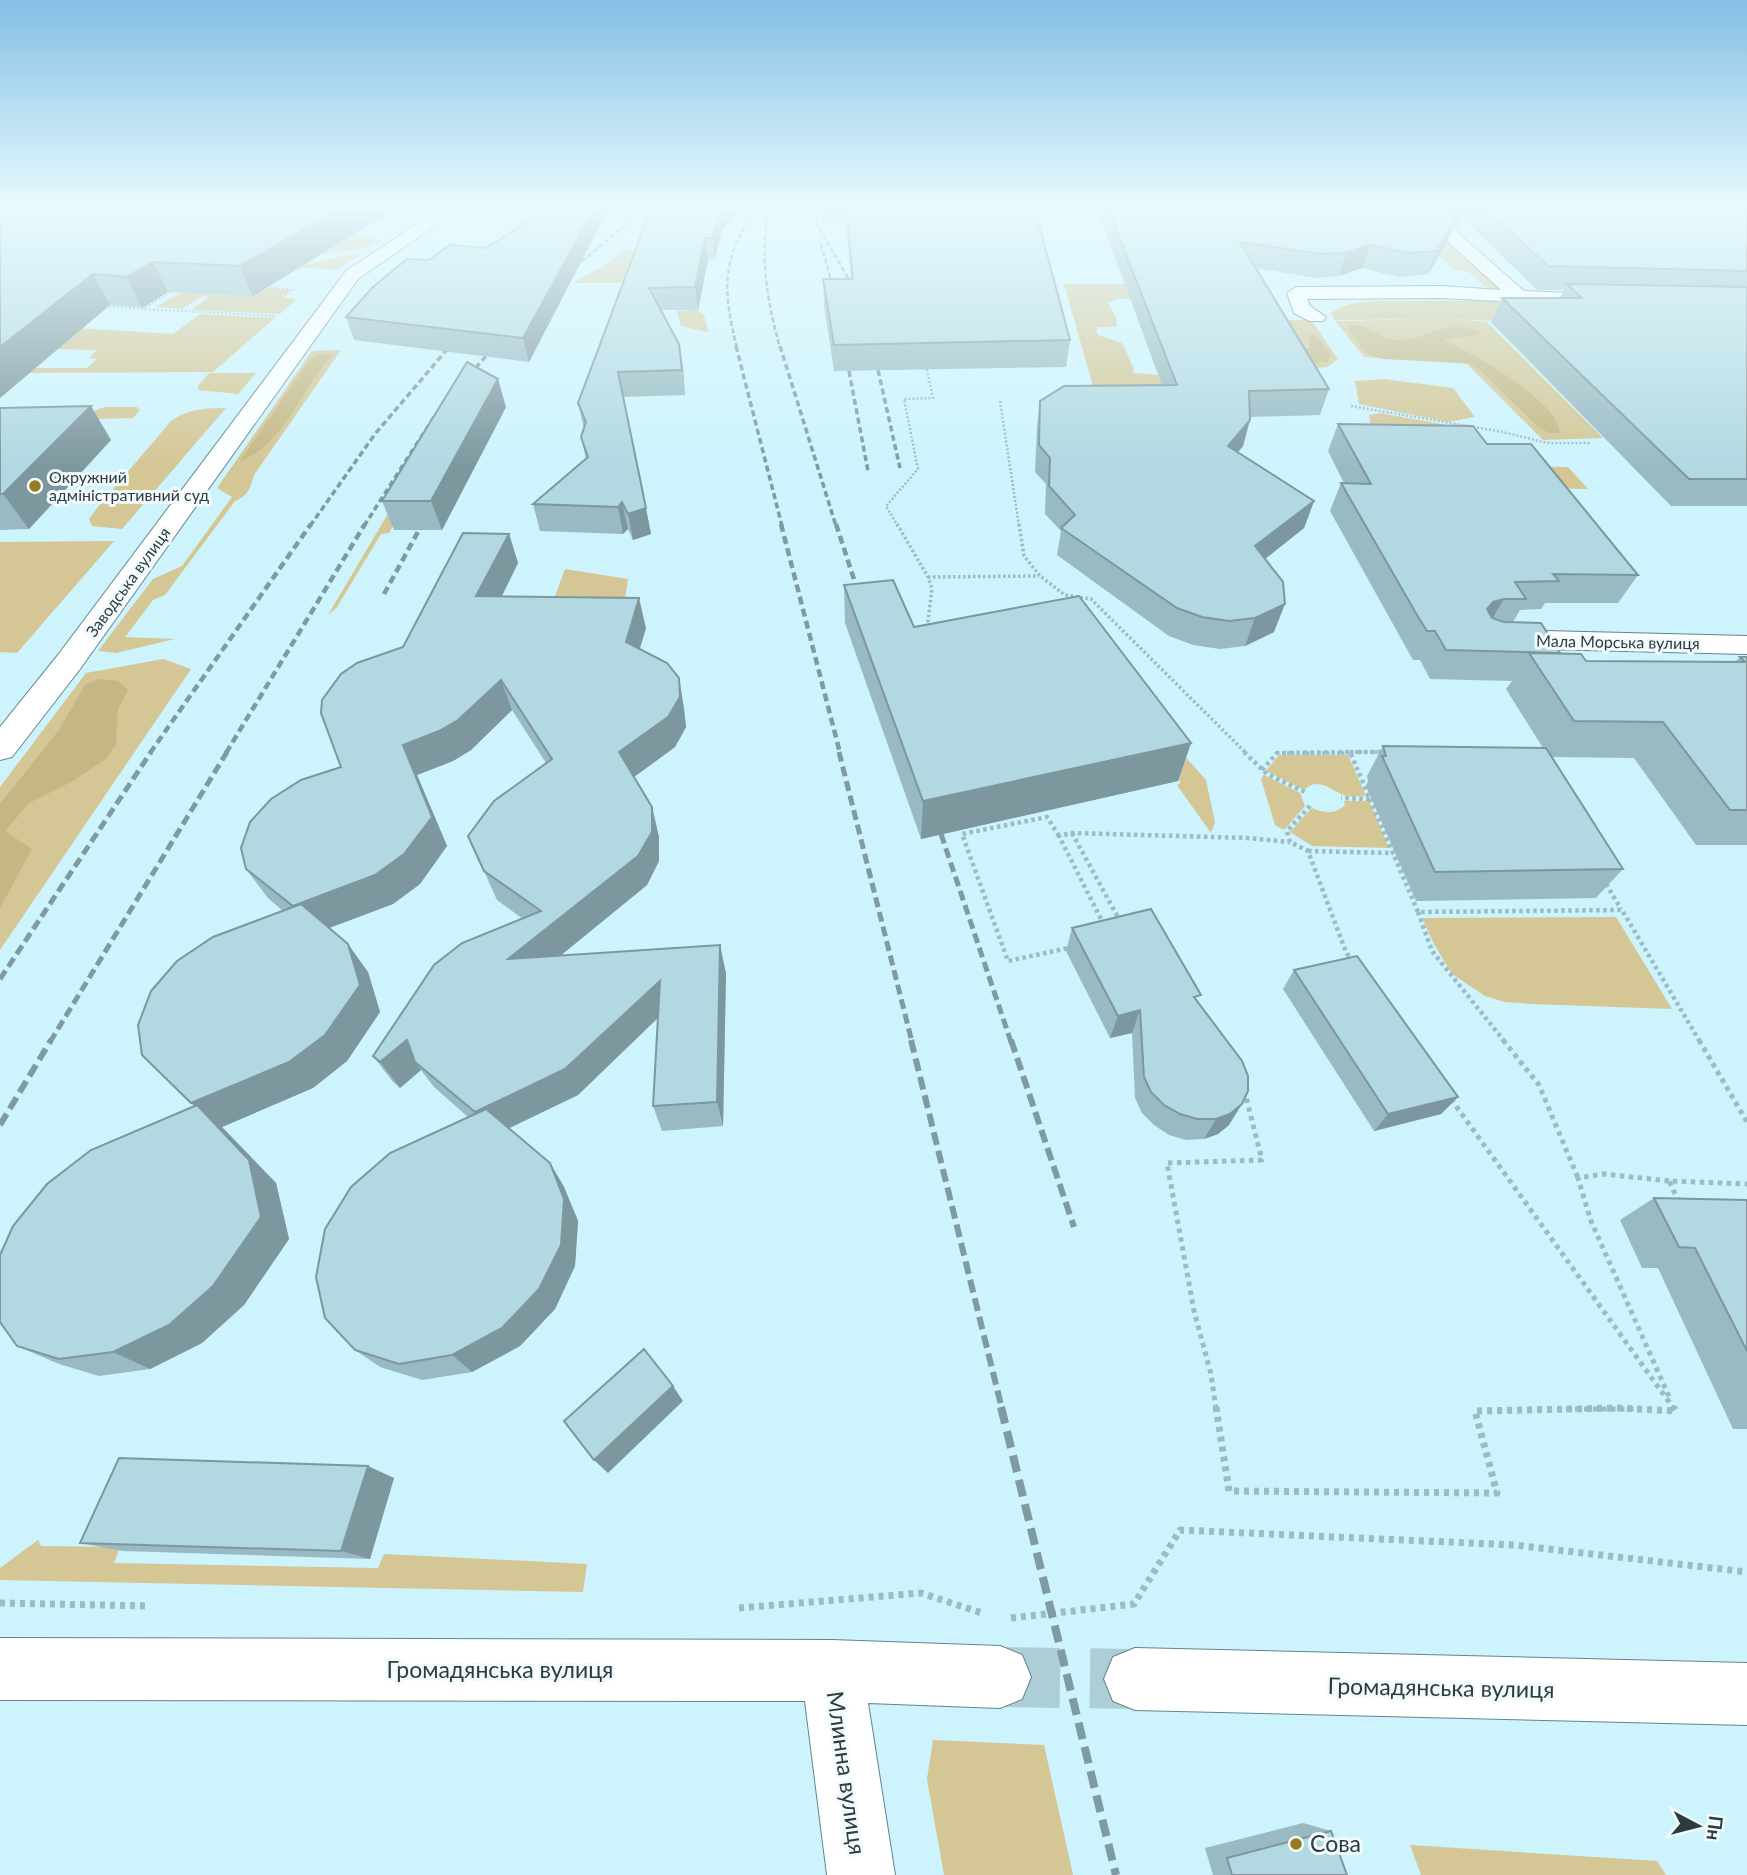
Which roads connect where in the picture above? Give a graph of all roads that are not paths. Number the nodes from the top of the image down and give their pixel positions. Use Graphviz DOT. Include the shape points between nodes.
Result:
graph roads {
  1 [pos="338,294"];
  2 [pos="1296,294"];
  3 [pos="1462,294"];
  4 [pos="1516,294"];
  5 [pos="1521,298"];
  6 [pos="1589,299"];
  7 [pos="1315,317"];
  8 [pos="1488,639"];
  9 [pos="1747,645"];
  10 [pos="0,748"];
  11 [pos="0,1669"];
  12 [pos="832,1671"];
  13 [pos="1000,1677"];
  14 [pos="1135,1679"];
  15 [pos="1747,1694"];
  16 [pos="861,1875"];
  1 -- 10 [label="street, Заводська вулиця" via="69,662"];
  2 -- 7 [label="street" via="1301,309"];
  3 -- 5 [label="street"];
  4 -- 5 [label="street"];
  5 -- 6 [label="street"];
  8 -- 9 [label="street, Мала Морська вулиця"];
  11 -- 12 [label="street, Громадянська вулиця"];
  12 -- 13 [label="street, Громадянська вулиця"];
  12 -- 16 [label="street, Млинна вулиця"];
  14 -- 15 [label="street, Громадянська вулиця"];
}
